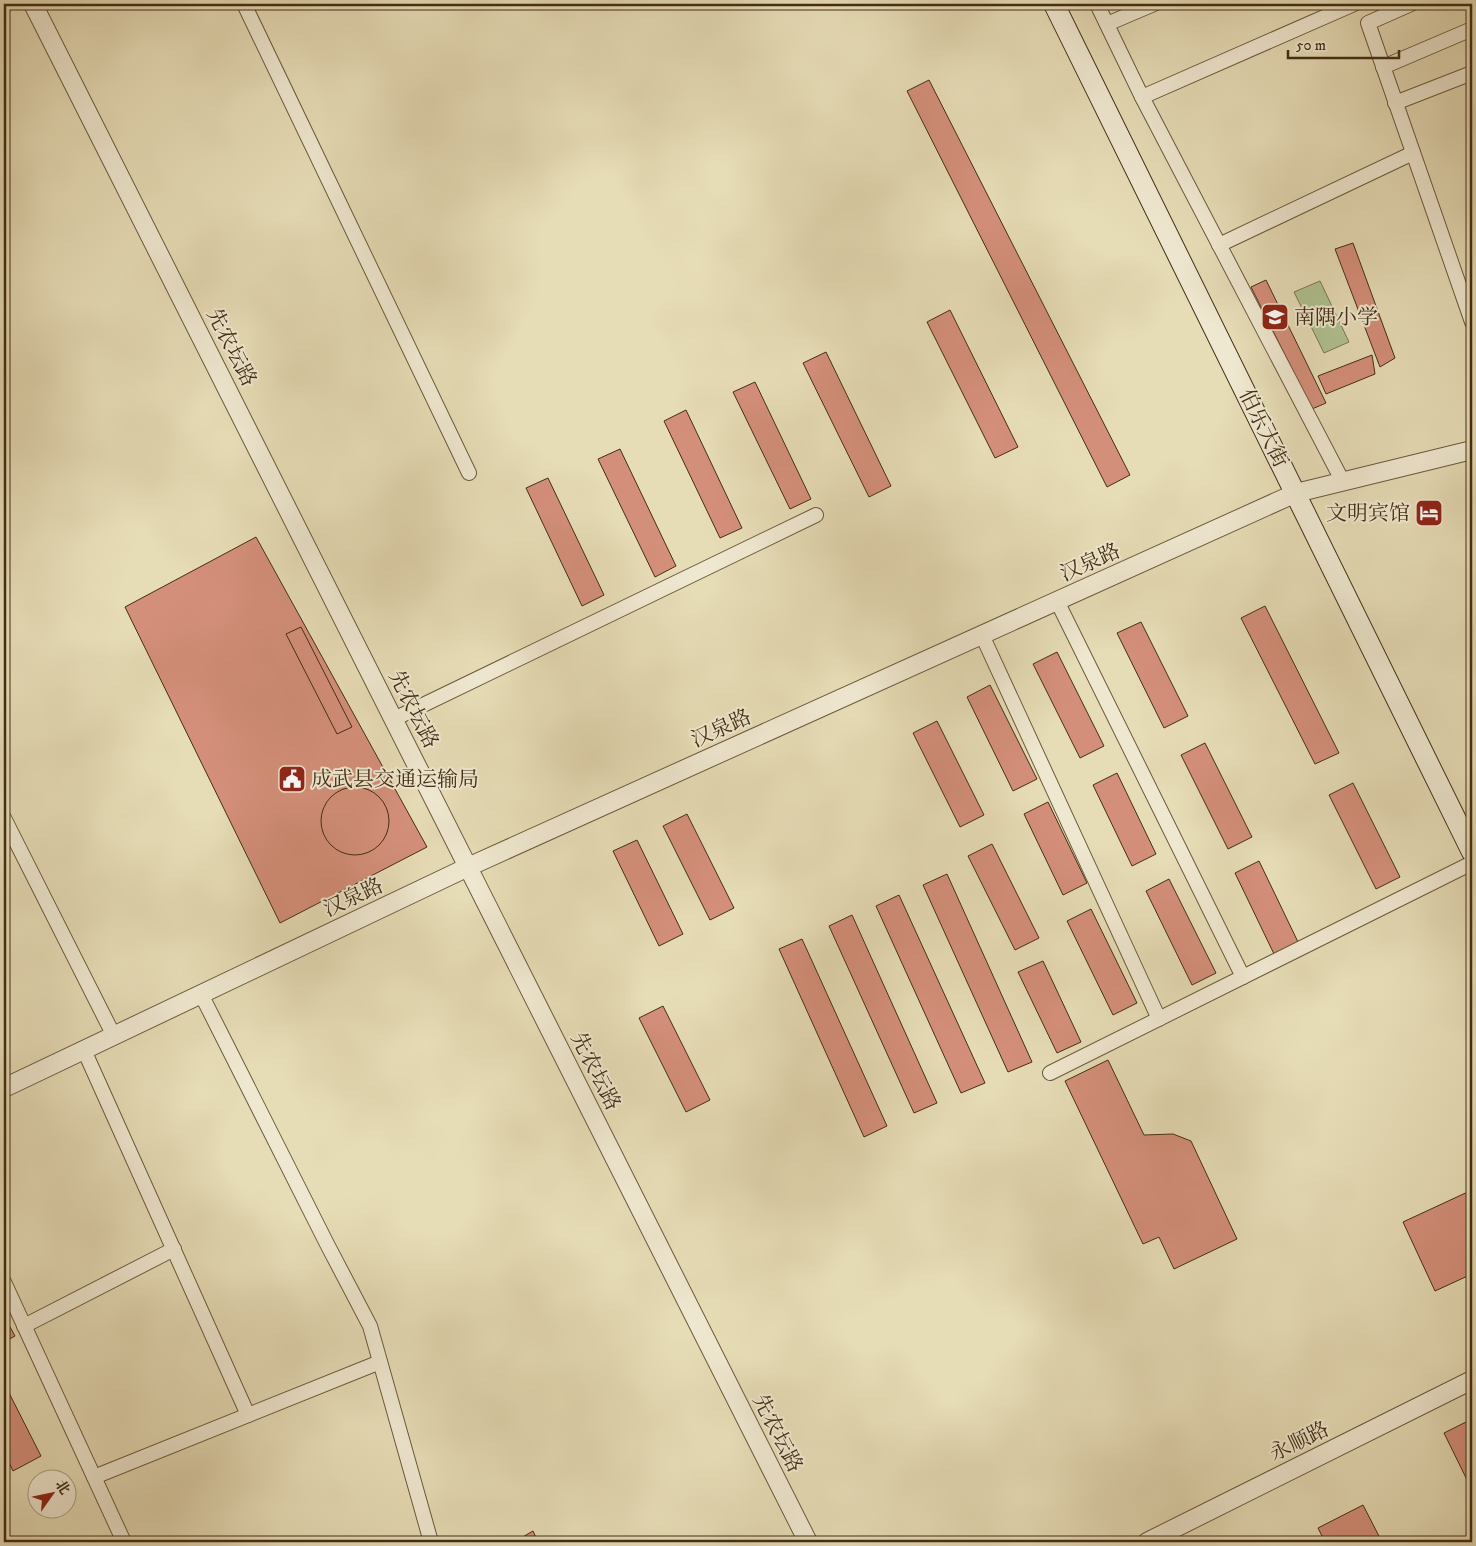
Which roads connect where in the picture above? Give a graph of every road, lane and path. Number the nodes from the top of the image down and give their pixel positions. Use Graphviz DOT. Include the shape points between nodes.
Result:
graph roads {
  1 [pos="33,4"];
  2 [pos="244,4"];
  3 [pos="1054,4"];
  4 [pos="1097,4"];
  5 [pos="1154,4"];
  6 [pos="1354,4"];
  7 [pos="1358,4"];
  8 [pos="1411,4"];
  9 [pos="1368,23"];
  10 [pos="1107,24"];
  11 [pos="1472,29"];
  12 [pos="1383,67"];
  13 [pos="1472,73"];
  14 [pos="1142,98"];
  15 [pos="1396,103"];
  16 [pos="1413,153"];
  17 [pos="1219,245"];
  18 [pos="1472,322"];
  19 [pos="1472,450"];
  20 [pos="469,472"];
  21 [pos="1343,482"];
  22 [pos="1296,494"];
  23 [pos="816,515"];
  24 [pos="1058,601"];
  25 [pos="982,636"];
  26 [pos="394,719"];
  27 [pos="4,818"];
  28 [pos="1472,852"];
  29 [pos="1472,863"];
  30 [pos="468,867"];
  31 [pos="1243,977"];
  32 [pos="201,994"];
  33 [pos="1159,1019"];
  34 [pos="114,1036"];
  35 [pos="84,1050"];
  36 [pos="1050,1073"];
  37 [pos="4,1088"];
  38 [pos="174,1249"];
  39 [pos="4,1282"];
  40 [pos="24,1326"];
  41 [pos="380,1362"];
  42 [pos="1472,1380"];
  43 [pos="248,1415"];
  44 [pos="94,1477"];
  45 [pos="1169,1537"];
  46 [pos="124,1542"];
  47 [pos="430,1542"];
  48 [pos="808,1542"];
  49 [pos="1147,1542"];
  1 -- 26 [label="street, 先农坛路"];
  2 -- 20 [label="street"];
  3 -- 22 [label="main road, 伯乐大街"];
  4 -- 10 [label="street"];
  5 -- 10 [label="street"];
  6 -- 14 [label="street"];
  7 -- 9 [label="street"];
  8 -- 9 [label="street"];
  9 -- 12 [label="street"];
  10 -- 14 [label="street"];
  11 -- 12 [label="street"];
  12 -- 15 [label="street"];
  13 -- 15 [label="street"];
  14 -- 17 [label="street"];
  15 -- 16 [label="street"];
  16 -- 17 [label="street"];
  16 -- 18 [label="street"];
  17 -- 21 [label="street"];
  19 -- 21 [label="street, 汉泉路"];
  21 -- 22 [label="street, 汉泉路"];
  22 -- 24 [label="street, 汉泉路"];
  22 -- 28 [label="main road, 伯乐大街"];
  23 -- 26 [label="street"];
  24 -- 25 [label="street, 汉泉路"];
  24 -- 31 [label="street"];
  25 -- 30 [label="street, 汉泉路"];
  25 -- 33 [label="street"];
  26 -- 30 [label="street, 先农坛路"];
  27 -- 34 [label="street"];
  29 -- 31 [label="street"];
  30 -- 32 [label="street, 汉泉路"];
  30 -- 48 [label="street, 先农坛路"];
  31 -- 33 [label="street"];
  32 -- 34 [label="street, 汉泉路"];
  32 -- 41 [label="street" via="370,1326"];
  33 -- 36 [label="street"];
  34 -- 35 [label="street, 汉泉路"];
  35 -- 37 [label="street, 汉泉路"];
  35 -- 38 [label="street"];
  38 -- 40 [label="street"];
  38 -- 43 [label="street"];
  39 -- 40 [label="street"];
  40 -- 44 [label="street"];
  41 -- 43 [label="street"];
  41 -- 47 [label="street"];
  42 -- 45 [label="street, 永顺路"];
  43 -- 44 [label="street"];
  44 -- 46 [label="street"];
  45 -- 49 [label="street, 永顺路"];
}
